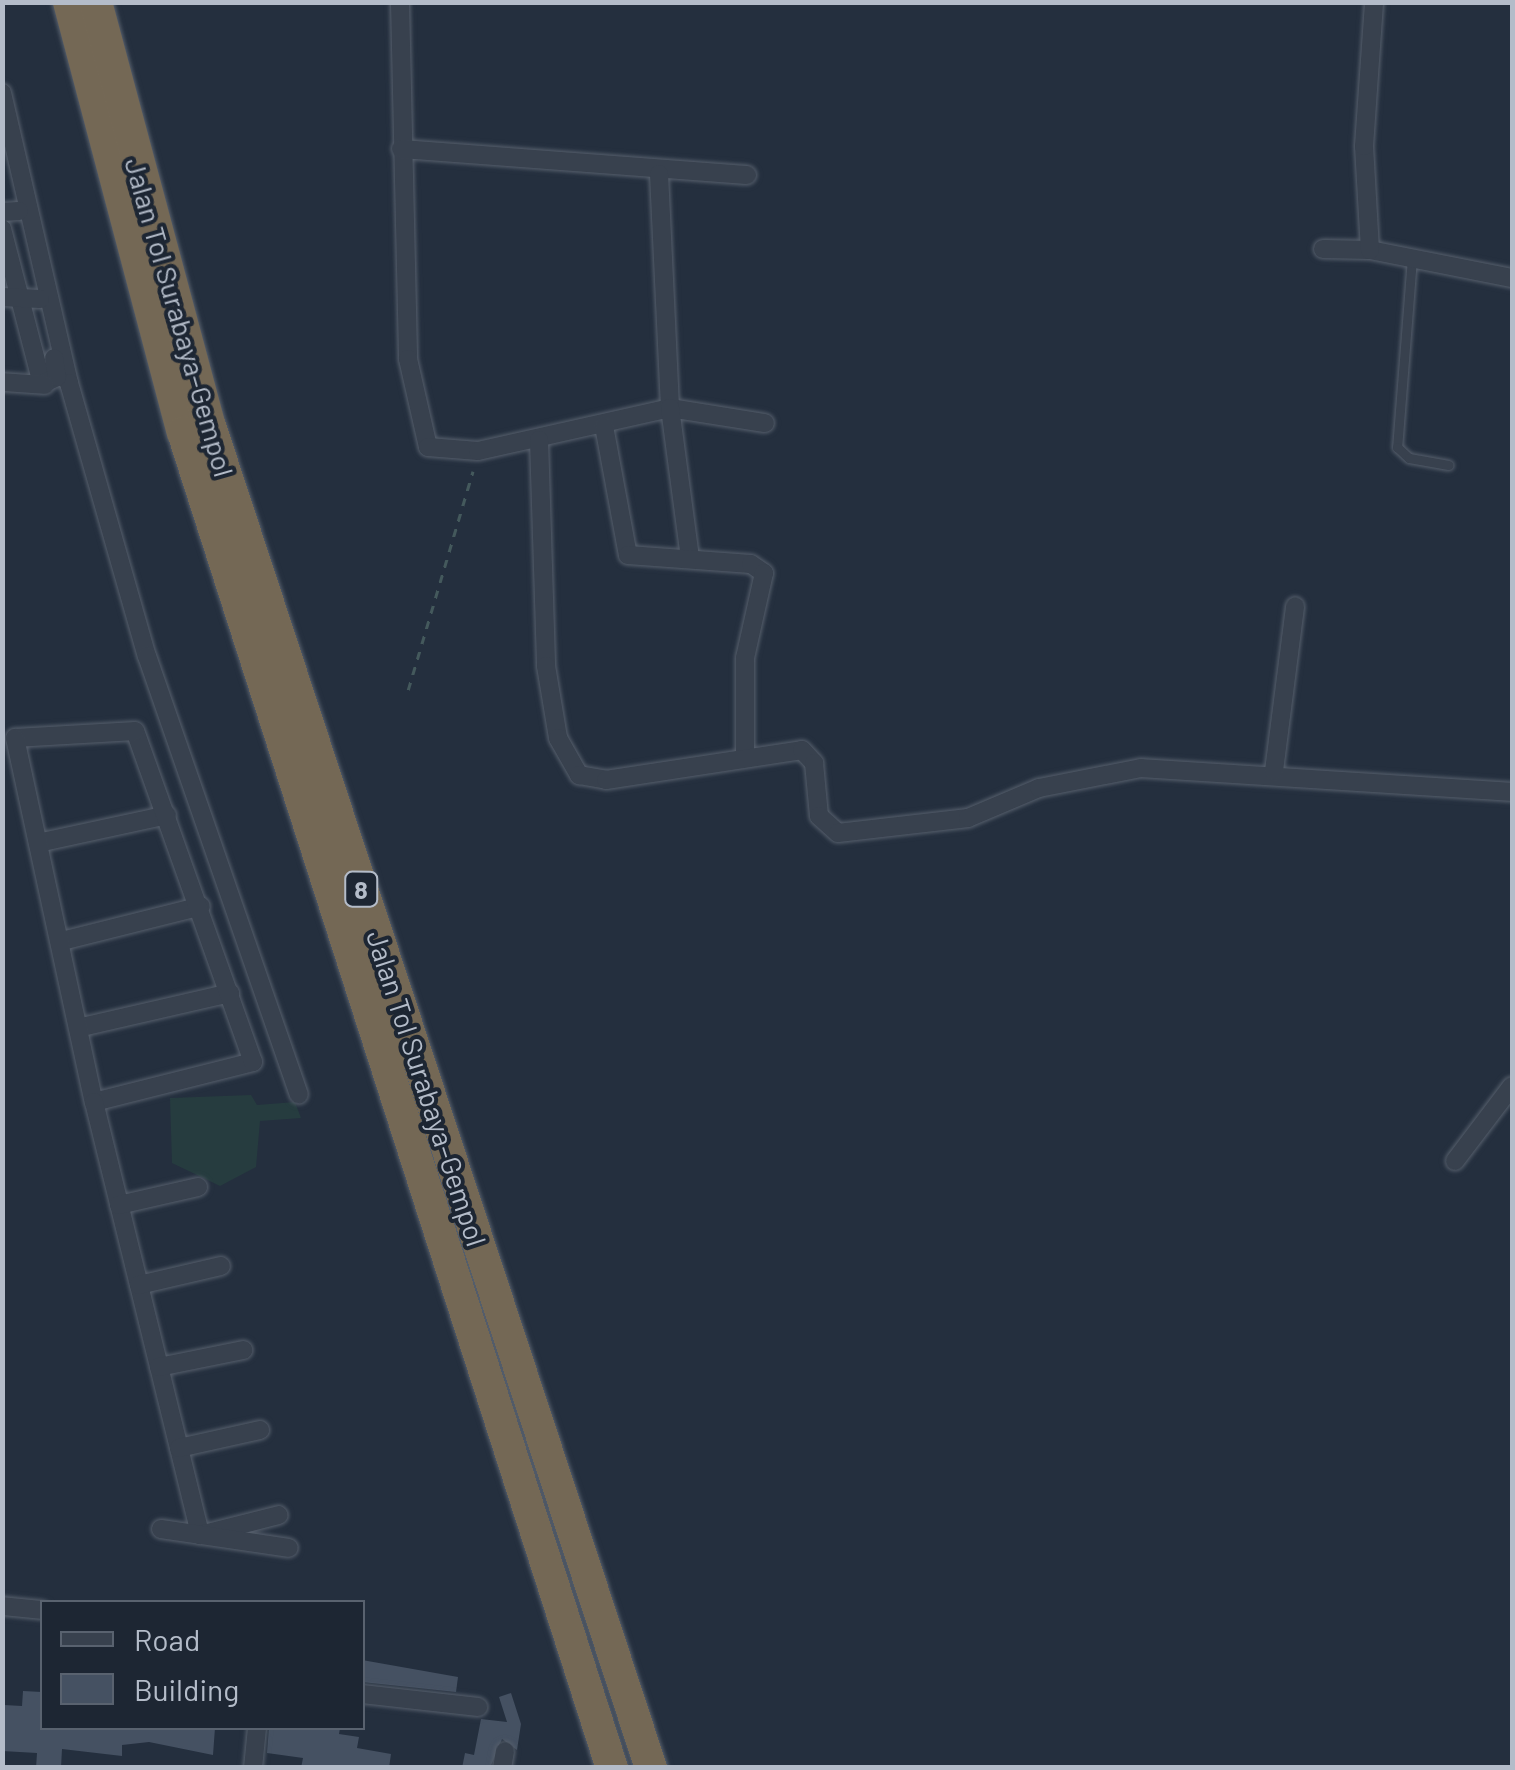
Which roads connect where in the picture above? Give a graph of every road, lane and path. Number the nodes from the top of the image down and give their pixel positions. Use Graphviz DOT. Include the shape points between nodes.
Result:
graph roads {
  1 [pos="69,2"];
  2 [pos="96,2"];
  3 [pos="400,2"];
  4 [pos="1374,2"];
  5 [pos="2,93"];
  6 [pos="2,143"];
  7 [pos="401,149"];
  8 [pos="658,174"];
  9 [pos="747,175"];
  10 [pos="11,212"];
  11 [pos="2,229"];
  12 [pos="1323,249"];
  13 [pos="1370,250"];
  14 [pos="1412,258"];
  15 [pos="1512,278"];
  16 [pos="10,298"];
  17 [pos="40,299"];
  18 [pos="2,382"];
  19 [pos="46,385"];
  20 [pos="670,408"];
  21 [pos="765,423"];
  22 [pos="604,426"];
  23 [pos="539,440"];
  24 [pos="478,451"];
  25 [pos="1448,465"];
  26 [pos="690,557"];
  27 [pos="1295,606"];
  28 [pos="408,690"];
  29 [pos="9,738"];
  30 [pos="745,755"];
  31 [pos="1274,771"];
  32 [pos="1512,792"];
  33 [pos="167,815"];
  34 [pos="38,842"];
  35 [pos="201,906"];
  36 [pos="62,941"];
  37 [pos="230,992"];
  38 [pos="82,1027"];
  39 [pos="1512,1086"];
  40 [pos="299,1094"];
  41 [pos="94,1102"];
  42 [pos="1455,1161"];
  43 [pos="198,1187"];
  44 [pos="119,1205"];
  45 [pos="221,1266"];
  46 [pos="139,1286"];
  47 [pos="244,1350"];
  48 [pos="159,1367"];
  49 [pos="260,1430"];
  50 [pos="179,1448"];
  51 [pos="278,1516"];
  52 [pos="161,1529"];
  53 [pos="200,1535"];
  54 [pos="289,1548"];
  55 [pos="2,1606"];
  56 [pos="40,1610"];
  57 [pos="365,1694"];
  58 [pos="478,1707"];
  59 [pos="258,1730"];
  60 [pos="252,1768"];
  61 [pos="612,1768"];
  62 [pos="651,1768"];
  1 -- 61 [label="highway, Jalan Tol Surabaya–Gempol / 8" via="183,432"];
  2 -- 62 [label="highway, Jalan Tol Surabaya–Gempol / 8" via="210,426"];
  3 -- 7 [label="street"];
  4 -- 13 [label="street" via="1364,146"];
  5 -- 40 [label="street" via="70,383 146,656"];
  6 -- 10 [label="street"];
  7 -- 8 [label="street"];
  7 -- 24 [label="street" via="406,324 418,428 439,452"];
  8 -- 9 [label="street"];
  8 -- 20 [label="street"];
  10 -- 17 [label="street"];
  11 -- 16 [label="street"];
  12 -- 13 [label="street"];
  13 -- 14 [label="street"];
  14 -- 15 [label="street"];
  14 -- 25 [label="lane" via="1396,447 1410,458"];
  16 -- 17 [label="street"];
  16 -- 19 [label="street" via="36,376"];
  17 -- 19 [label="street" via="57,373"];
  18 -- 19 [label="street"];
  20 -- 21 [label="street"];
  20 -- 22 [label="street"];
  20 -- 26 [label="street"];
  22 -- 23 [label="street"];
  22 -- 26 [label="street" via="624,552"];
  23 -- 24 [label="street"];
  23 -- 30 [label="street" via="546,666 570,769 606,780"];
  24 -- 28 [label="path"];
  26 -- 30 [label="street" via="764,573 745,658"];
  27 -- 31 [label="street"];
  29 -- 33 [label="street" via="135,731"];
  29 -- 34 [label="street"];
  30 -- 31 [label="street" via="793,748 809,754 818,816 838,832 968,818 1093,772"];
  31 -- 32 [label="street"];
  33 -- 34 [label="street"];
  33 -- 35 [label="street"];
  34 -- 36 [label="street"];
  35 -- 36 [label="street"];
  35 -- 37 [label="street"];
  36 -- 38 [label="street"];
  37 -- 38 [label="street"];
  37 -- 41 [label="street" via="253,1062"];
  38 -- 41 [label="street"];
  39 -- 42 [label="street"];
  41 -- 44 [label="street"];
  43 -- 44 [label="street"];
  44 -- 46 [label="street"];
  45 -- 46 [label="street"];
  46 -- 48 [label="street"];
  47 -- 48 [label="street"];
  48 -- 50 [label="street"];
  49 -- 50 [label="street"];
  50 -- 53 [label="street"];
  51 -- 53 [label="street"];
  52 -- 53 [label="street"];
  53 -- 54 [label="street"];
  55 -- 56 [label="street"];
  57 -- 58 [label="street"];
  59 -- 60 [label="street"];
}
